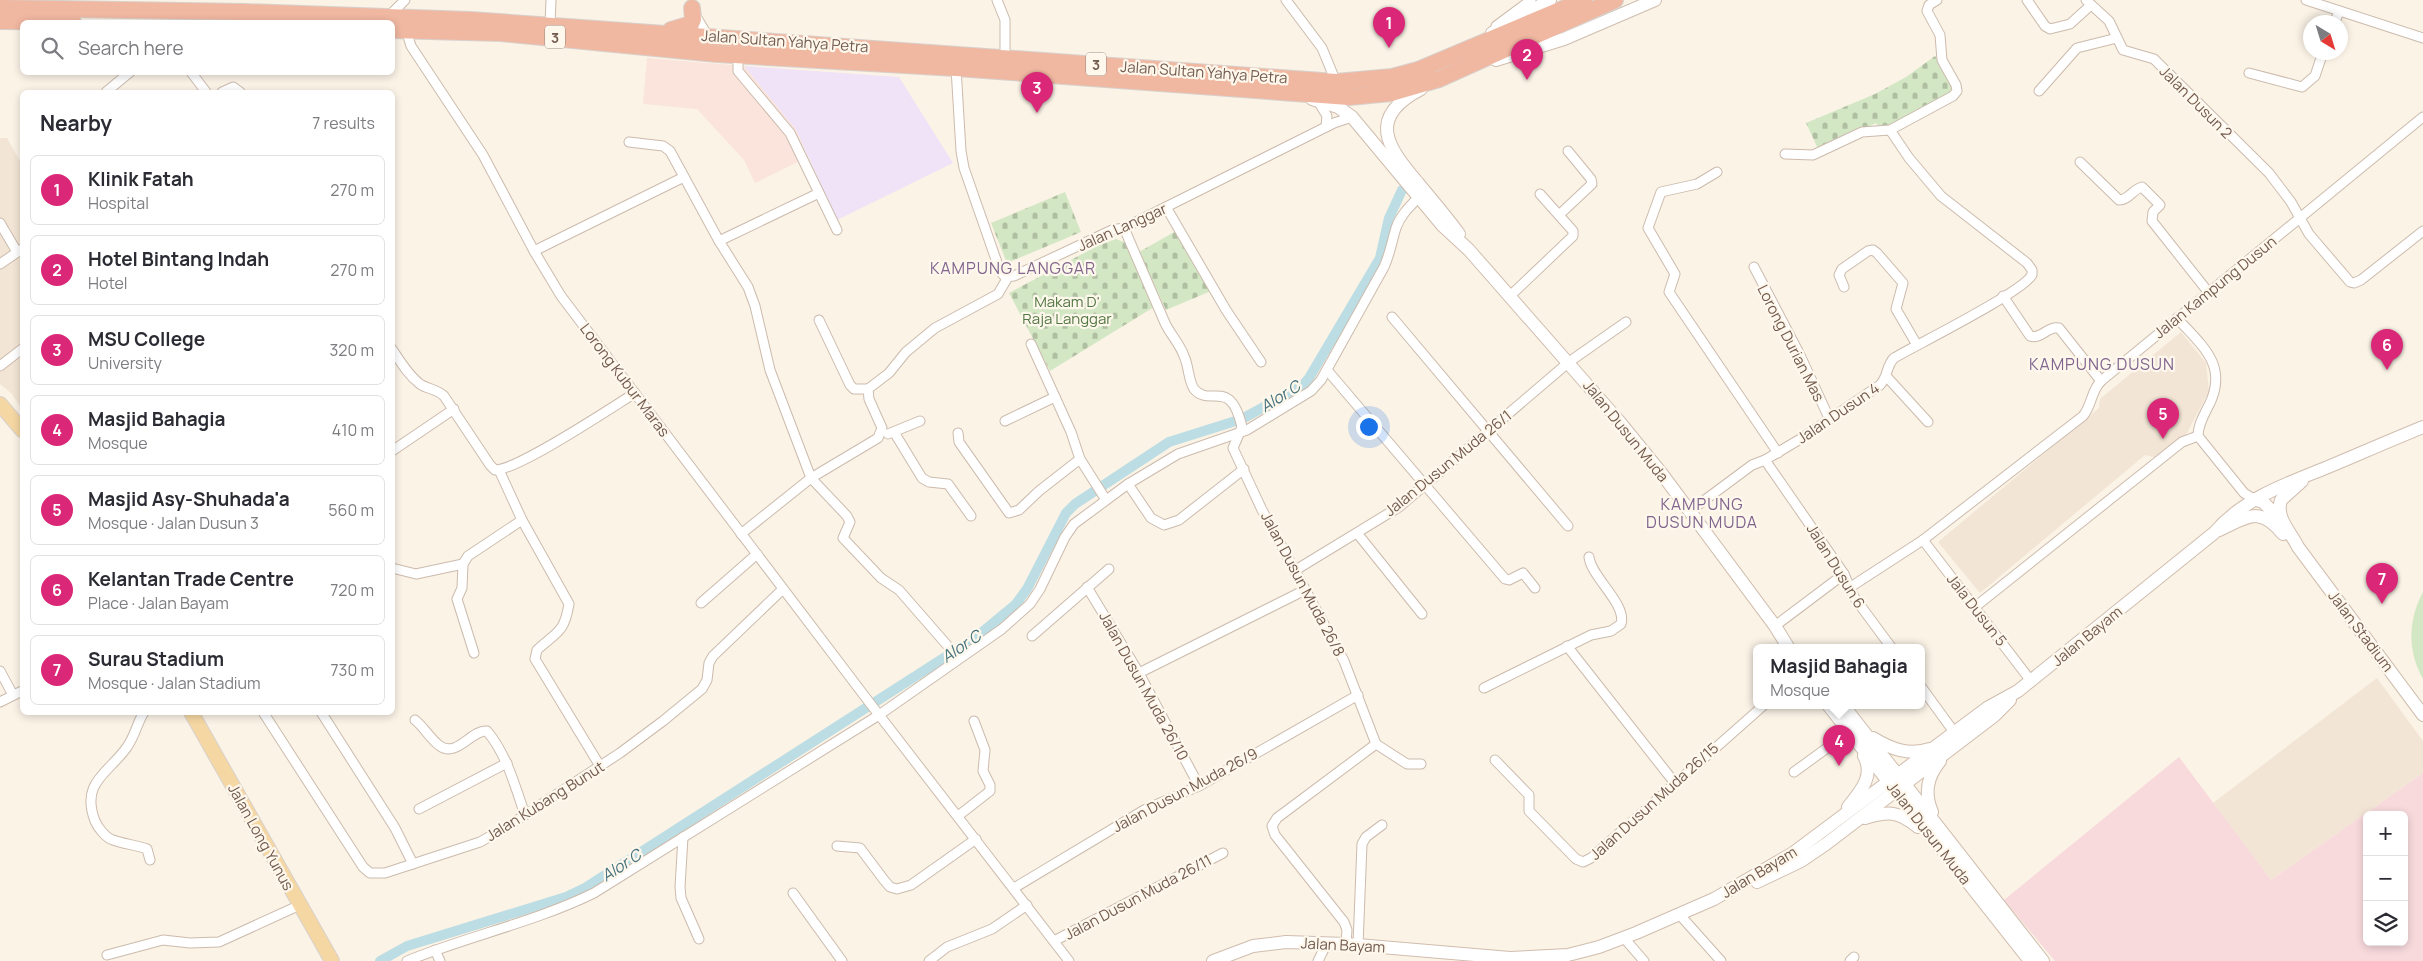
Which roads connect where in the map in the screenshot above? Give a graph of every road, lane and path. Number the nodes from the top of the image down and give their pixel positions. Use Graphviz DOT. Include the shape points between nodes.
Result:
graph roads {
  1 [pos="405,0"];
  2 [pos="552,0"];
  3 [pos="997,0"];
  4 [pos="1286,0"];
  5 [pos="1529,0"];
  6 [pos="1584,0"];
  7 [pos="1615,0"];
  8 [pos="1655,0"];
  9 [pos="1937,0"];
  10 [pos="2027,0"];
  11 [pos="2306,0"];
  12 [pos="2088,3"];
  13 [pos="689,4"];
  14 [pos="150,5"];
  15 [pos="0,8"];
  16 [pos="2339,11"];
  17 [pos="1557,12"];
  18 [pos="2338,15"];
  19 [pos="325,20"];
  20 [pos="0,21"];
  21 [pos="20,21"];
  22 [pos="550,24"];
  23 [pos="395,26"];
  24 [pos="662,32"];
  25 [pos="715,36"];
  26 [pos="2117,38"];
  27 [pos="2423,38"];
  28 [pos="1481,40"];
  29 [pos="1465,51"];
  30 [pos="717,54"];
  31 [pos="738,56"];
  32 [pos="1005,58"];
  33 [pos="2320,60"];
  34 [pos="956,68"];
  35 [pos="2249,73"];
  36 [pos="126,75"];
  37 [pos="193,75"];
  38 [pos="1445,76"];
  39 [pos="1336,82"];
  40 [pos="108,90"];
  41 [pos="204,90"];
  42 [pos="2039,91"];
  43 [pos="1292,94"];
  44 [pos="1318,101"];
  45 [pos="1352,117"];
  46 [pos="2423,117"];
  47 [pos="1326,127"];
  48 [pos="1890,130"];
  49 [pos="628,142"];
  50 [pos="1568,151"];
  51 [pos="1786,154"];
  52 [pos="2080,162"];
  53 [pos="1717,172"];
  54 [pos="684,177"];
  55 [pos="819,193"];
  56 [pos="1540,194"];
  57 [pos="1418,198"];
  58 [pos="1166,208"];
  59 [pos="1559,215"];
  60 [pos="2300,218"];
  61 [pos="0,224"];
  62 [pos="1124,228"];
  63 [pos="837,230"];
  64 [pos="2423,231"];
  65 [pos="719,241"];
  66 [pos="534,250"];
  67 [pos="1469,250"];
  68 [pos="20,251"];
  69 [pos="0,264"];
  70 [pos="1754,267"];
  71 [pos="1008,277"];
  72 [pos="1844,287"];
  73 [pos="2209,292"];
  74 [pos="1510,296"];
  75 [pos="2003,296"];
  76 [pos="1392,317"];
  77 [pos="2178,318"];
  78 [pos="819,320"];
  79 [pos="1626,322"];
  80 [pos="1031,344"];
  81 [pos="1917,345"];
  82 [pos="20,351"];
  83 [pos="395,353"];
  84 [pos="1260,362"];
  85 [pos="1569,362"];
  86 [pos="0,366"];
  87 [pos="1327,370"];
  88 [pos="1886,376"];
  89 [pos="2101,381"];
  90 [pos="868,389"];
  91 [pos="634,393"];
  92 [pos="1055,397"];
  93 [pos="0,404"];
  94 [pos="454,409"];
  95 [pos="1829,418"];
  96 [pos="920,421"];
  97 [pos="1005,421"];
  98 [pos="1928,422"];
  99 [pos="2423,427"];
  100 [pos="20,428"];
  101 [pos="1240,429"];
  102 [pos="1488,431"];
  103 [pos="894,432"];
  104 [pos="958,433"];
  105 [pos="881,435"];
  106 [pos="2198,436"];
  107 [pos="395,449"];
  108 [pos="1778,453"];
  109 [pos="1080,459"];
  110 [pos="1765,460"];
  111 [pos="1244,469"];
  112 [pos="499,470"];
  113 [pos="2313,472"];
  114 [pos="811,478"];
  115 [pos="1128,484"];
  116 [pos="1425,484"];
  117 [pos="1104,497"];
  118 [pos="2254,499"];
  119 [pos="1690,511"];
  120 [pos="971,516"];
  121 [pos="522,520"];
  122 [pos="2283,523"];
  123 [pos="1568,526"];
  124 [pos="1357,533"];
  125 [pos="2214,533"];
  126 [pos="741,534"];
  127 [pos="1923,540"];
  128 [pos="2298,547"];
  129 [pos="757,554"];
  130 [pos="1589,557"];
  131 [pos="464,564"];
  132 [pos="395,569"];
  133 [pos="1109,569"];
  134 [pos="1294,571"];
  135 [pos="1844,574"];
  136 [pos="1087,587"];
  137 [pos="1535,588"];
  138 [pos="1850,588"];
  139 [pos="783,589"];
  140 [pos="1306,590"];
  141 [pos="701,603"];
  142 [pos="1975,608"];
  143 [pos="1422,614"];
  144 [pos="1775,626"];
  145 [pos="1032,636"];
  146 [pos="1786,644"];
  147 [pos="1792,644"];
  148 [pos="1889,644"];
  149 [pos="947,645"];
  150 [pos="1567,646"];
  151 [pos="474,653"];
  152 [pos="0,671"];
  153 [pos="1139,673"];
  154 [pos="2031,681"];
  155 [pos="1484,688"];
  156 [pos="2018,691"];
  157 [pos="20,692"];
  158 [pos="1925,692"];
  159 [pos="1358,695"];
  160 [pos="13,696"];
  161 [pos="0,702"];
  162 [pos="1759,709"];
  163 [pos="1832,709"];
  164 [pos="1845,709"];
  165 [pos="877,712"];
  166 [pos="143,715"];
  167 [pos="193,715"];
  168 [pos="265,715"];
  169 [pos="323,715"];
  170 [pos="2423,715"];
  171 [pos="415,720"];
  172 [pos="974,721"];
  173 [pos="1954,732"];
  174 [pos="1856,735"];
  175 [pos="1376,744"];
  176 [pos="1954,747"];
  177 [pos="1934,748"];
  178 [pos="1495,760"];
  179 [pos="507,763"];
  180 [pos="1421,764"];
  181 [pos="600,766"];
  182 [pos="1794,772"];
  183 [pos="1902,778"];
  184 [pos="1674,782"];
  185 [pos="1199,786"];
  186 [pos="1892,787"];
  187 [pos="419,809"];
  188 [pos="525,815"];
  189 [pos="958,816"];
  190 [pos="1858,820"];
  191 [pos="1836,822"];
  192 [pos="1382,825"];
  193 [pos="1938,836"];
  194 [pos="683,838"];
  195 [pos="976,839"];
  196 [pos="837,846"];
  197 [pos="1222,853"];
  198 [pos="150,860"];
  199 [pos="414,864"];
  200 [pos="1014,888"];
  201 [pos="793,892"];
  202 [pos="1714,899"];
  203 [pos="300,905"];
  204 [pos="1027,905"];
  205 [pos="1679,914"];
  206 [pos="1624,938"];
  207 [pos="699,939"];
  208 [pos="1054,941"];
  209 [pos="1327,943"];
  210 [pos="1352,945"];
  211 [pos="435,950"];
  212 [pos="107,955"];
  213 [pos="332,961"];
  214 [pos="407,961"];
  215 [pos="440,961"];
  216 [pos="842,961"];
  217 [pos="929,961"];
  218 [pos="1069,961"];
  219 [pos="1213,961"];
  220 [pos="1318,961"];
  221 [pos="1644,961"];
  222 [pos="1721,961"];
  223 [pos="2030,961"];
  224 [pos="2043,961"];
  1 -- 23 [label="street"];
  2 -- 22 [label="street"];
  3 -- 32 [label="street" via="1005,20"];
  4 -- 39 [label="street" via="1322,48"];
  5 -- 28 [label="street"];
  6 -- 17 [label="highway"];
  7 -- 17 [label="highway"];
  8 -- 38 [label="main road, Jalan Sultan Yahya Petra / 3" via="1564,39"];
  9 -- 48 [label="street" via="1927,10 1940,35 1942,60 1957,91"];
  10 -- 12 [label="street" via="2050,29 2070,24"];
  11 -- 16 [label="street"];
  12 -- 26 [label="street, Jalan Dusun 2" via="2109,21"];
  13 -- 24 [label="highway" via="691,24"];
  13 -- 25 [label="street"];
  13 -- 25 [label="street"];
  14 -- 15 [label="highway, Jalan Sultan Yahya Petra / 3"];
  14 -- 19 [label="highway, Jalan Sultan Yahya Petra / 3"];
  16 -- 18 [label="street"];
  16 -- 27 [label="street"];
  17 -- 28 [label="main road, Jalan Sultan Yahya Petra / 3"];
  17 -- 29 [label="highway"];
  17 -- 38 [label="highway"];
  20 -- 21 [label="highway"];
  22 -- 23 [label="highway, Jalan Sultan Yahya Petra / 3"];
  22 -- 24 [label="highway, Jalan Sultan Yahya Petra / 3"];
  23 -- 30 [label="highway, Jalan Sultan Yahya Petra / 3" via="529,35"];
  23 -- 66 [label="street, Lorong Kubur Maras" via="483,155"];
  24 -- 25 [label="highway, Jalan Sultan Yahya Petra / 3"];
  25 -- 30 [label="street"];
  25 -- 32 [label="highway, Jalan Sultan Yahya Petra / 3"];
  26 -- 42 [label="street" via="2077,48"];
  26 -- 60 [label="street, Jalan Dusun 2" via="2127,53 2155,60 2269,173"];
  28 -- 29 [label="main road, Jalan Sultan Yahya Petra / 3"];
  29 -- 39 [label="highway, Jalan Sultan Yahya Petra / 3" via="1392,77"];
  30 -- 31 [label="highway, Jalan Sultan Yahya Petra / 3"];
  31 -- 34 [label="highway, Jalan Sultan Yahya Petra / 3"];
  31 -- 55 [label="street" via="738,71 789,130"];
  32 -- 39 [label="highway, Jalan Sultan Yahya Petra / 3"];
  33 -- 35 [label="street" via="2315,76 2302,87"];
  34 -- 43 [label="highway, Jalan Sultan Yahya Petra / 3"];
  34 -- 71 [label="street" via="964,168 1000,271"];
  36 -- 40 [label="street"];
  37 -- 41 [label="street"];
  38 -- 43 [label="highway, Jalan Sultan Yahya Petra / 3" via="1391,93 1363,97"];
  38 -- 67 [label="main road, Jalan Dusun Muda" via="1402,100 1394,108 1389,118 1388,141"];
  43 -- 44 [label="main road, Jalan Dusun Muda"];
  44 -- 45 [label="main road, Jalan Dusun Muda" via="1338,107"];
  44 -- 47 [label="street" via="1328,116"];
  45 -- 47 [label="street, Jalan Langgar"];
  45 -- 57 [label="main road, Jalan Dusun Muda"];
  46 -- 60 [label="street, Jalan Kampung Dusun"];
  47 -- 58 [label="street, Jalan Langgar"];
  48 -- 51 [label="street" via="1862,132 1813,155"];
  48 -- 75 [label="street, Jalan Dusun 4" via="1941,196 2030,266 2032,275 2029,279"];
  49 -- 54 [label="street" via="665,147"];
  50 -- 59 [label="street" via="1592,184"];
  52 -- 73 [label="street" via="2120,200 2126,199 2137,188 2146,190 2160,205 2153,212 2152,221"];
  53 -- 108 [label="street" via="1697,184 1661,192 1648,228 1675,274 1669,292"];
  54 -- 65 [label="street"];
  54 -- 66 [label="street"];
  55 -- 63 [label="street"];
  55 -- 65 [label="street"];
  56 -- 59 [label="street"];
  57 -- 67 [label="main road, Jalan Dusun Muda"];
  57 -- 87 [label="street" via="1396,227 1390,255"];
  58 -- 62 [label="street, Jalan Langgar"];
  58 -- 84 [label="street"];
  59 -- 74 [label="street" via="1573,231 1573,236"];
  60 -- 64 [label="street, Jalan Dusun 2" via="2346,280 2354,283"];
  60 -- 73 [label="street, Jalan Kampung Dusun"];
  61 -- 68 [label="street"];
  62 -- 71 [label="street, Jalan Langgar" via="1112,230"];
  62 -- 101 [label="street" via="1166,324 1184,355 1193,386 1202,394 1230,399"];
  65 -- 114 [label="street" via="748,287 770,370"];
  66 -- 91 [label="street, Lorong Kubur Maras" via="561,296"];
  67 -- 74 [label="main road, Jalan Dusun Muda"];
  68 -- 69 [label="street"];
  70 -- 95 [label="street, Lorong Durian Mas"];
  71 -- 90 [label="street" via="998,294 935,328"];
  72 -- 81 [label="street" via="1840,271 1868,252 1875,251 1902,283 1896,309"];
  73 -- 77 [label="street, Jalan Kampung Dusun"];
  74 -- 85 [label="main road, Jalan Dusun Muda"];
  75 -- 81 [label="street, Jalan Dusun 4"];
  75 -- 89 [label="street" via="2030,336 2038,337 2054,327 2059,328"];
  76 -- 102 [label="street"];
  77 -- 89 [label="street, Jalan Kampung Dusun"];
  77 -- 106 [label="street" via="2214,364 2216,387 2199,426"];
  78 -- 90 [label="street" via="850,385 854,389"];
  79 -- 85 [label="street, Jalan Dusun Muda 26/1"];
  80 -- 92 [label="street"];
  81 -- 88 [label="street, Jalan Dusun 4" via="1894,358"];
  82 -- 86 [label="street"];
  83 -- 94 [label="street" via="420,385 437,390"];
  85 -- 102 [label="street, Jalan Dusun Muda 26/1"];
  85 -- 119 [label="main road, Jalan Dusun Muda"];
  87 -- 101 [label="street" via="1311,391 1251,428"];
  87 -- 116 [label="street"];
  88 -- 95 [label="street, Jalan Dusun 4" via="1880,385"];
  88 -- 98 [label="street"];
  89 -- 127 [label="street, Jalan Kampung Dusun" via="2083,416"];
  90 -- 105 [label="street" via="869,400 882,428"];
  91 -- 112 [label="street" via="547,447"];
  91 -- 126 [label="street, Lorong Kubur Maras"];
  92 -- 97 [label="street"];
  92 -- 109 [label="street"];
  93 -- 100 [label="main road"];
  94 -- 107 [label="street"];
  94 -- 112 [label="street" via="490,466"];
  95 -- 108 [label="street, Jalan Dusun 4"];
  96 -- 103 [label="street"];
  99 -- 113 [label="main road, Jalan Bayam"];
  101 -- 111 [label="street, Jalan Dusun Muda 26/8" via="1233,446"];
  101 -- 115 [label="street" via="1178,454"];
  102 -- 116 [label="street, Jalan Dusun Muda 26/1"];
  102 -- 123 [label="street"];
  103 -- 105 [label="street"];
  103 -- 120 [label="street" via="922,478 948,484"];
  104 -- 109 [label="street" via="959,442 1009,513 1019,510 1039,490"];
  105 -- 114 [label="street"];
  106 -- 118 [label="street" via="2244,493"];
  106 -- 142 [label="street" via="2182,442"];
  108 -- 110 [label="street, Jalan Dusun 4"];
  109 -- 117 [label="street"];
  110 -- 119 [label="street, Jalan Dusun 4" via="1752,465"];
  110 -- 135 [label="street, Jalan Dusun 6"];
  111 -- 115 [label="street" via="1179,520 1164,525 1151,518"];
  111 -- 134 [label="street, Jalan Dusun Muda 26/8"];
  112 -- 121 [label="street"];
  113 -- 118 [label="main road, Jalan Bayam"];
  113 -- 122 [label="main road, Jalan Bayam" via="2280,500 2279,513"];
  114 -- 126 [label="street"];
  114 -- 149 [label="street" via="848,516 850,522 843,538 847,544 881,578 899,590"];
  115 -- 117 [label="street"];
  116 -- 124 [label="street, Jalan Dusun Muda 26/1" via="1394,511"];
  116 -- 137 [label="street" via="1506,579 1523,573"];
  117 -- 165 [label="street" via="1074,524 1065,537 1030,604 971,652"];
  118 -- 122 [label="main road" via="2263,502"];
  118 -- 125 [label="main road, Jalan Bayam" via="2228,517"];
  119 -- 144 [label="main road, Jalan Dusun Muda"];
  121 -- 131 [label="street" via="474,550"];
  121 -- 181 [label="street" via="569,604 565,624 556,636 537,650 535,659"];
  122 -- 128 [label="main road, Jalan Bayam"];
  124 -- 134 [label="street, Jalan Dusun Muda 26/1"];
  124 -- 143 [label="street"];
  125 -- 128 [label="main road, Jalan Bayam" via="2260,515 2273,521"];
  125 -- 154 [label="main road, Jalan Bayam"];
  126 -- 129 [label="street, Lorong Kubur Maras"];
  127 -- 138 [label="street, Jalan Kampung Dusun"];
  127 -- 142 [label="street, Jala Dusun 5"];
  128 -- 170 [label="main road, Jalan Stadium"];
  129 -- 139 [label="street, Lorong Kubur Maras"];
  129 -- 141 [label="street"];
  130 -- 150 [label="street" via="1622,619 1621,624 1611,632 1591,635"];
  131 -- 132 [label="street" via="416,574"];
  131 -- 151 [label="street" via="462,588 457,599"];
  133 -- 136 [label="street"];
  134 -- 140 [label="street, Jalan Dusun Muda 26/8"];
  135 -- 138 [label="street, Jalan Dusun 6"];
  135 -- 144 [label="street"];
  136 -- 145 [label="street"];
  136 -- 153 [label="street, Jalan Dusun Muda 26/10"];
  138 -- 148 [label="street, Jalan Dusun 6"];
  139 -- 165 [label="street, Lorong Kubur Maras"];
  139 -- 181 [label="street, Jalan Kubang Bunut" via="713,656 702,689 664,721"];
  140 -- 153 [label="street"];
  140 -- 159 [label="street, Jalan Dusun Muda 26/8" via="1344,661"];
  142 -- 154 [label="street, Jala Dusun 5"];
  144 -- 146 [label="main road, Jalan Dusun Muda"];
  144 -- 147 [label="main road"];
  150 -- 155 [label="street"];
  150 -- 184 [label="street"];
  152 -- 160 [label="street"];
  153 -- 185 [label="street, Jalan Dusun Muda 26/10"];
  154 -- 156 [label="main road, Jalan Bayam"];
  156 -- 173 [label="main road, Jalan Bayam"];
  156 -- 176 [label="main road" via="1994,716"];
  157 -- 160 [label="street"];
  158 -- 173 [label="street"];
  159 -- 175 [label="street, Jalan Dusun Muda 26/8"];
  159 -- 185 [label="street, Jalan Dusun Muda 26/9"];
  160 -- 161 [label="street"];
  162 -- 184 [label="street, Jalan Dusun Muda 26/15"];
  163 -- 174 [label="main road, Jalan Dusun Muda"];
  164 -- 174 [label="main road"];
  165 -- 189 [label="street, Lorong Kubur Maras"];
  165 -- 194 [label="street"];
  166 -- 198 [label="street" via="129,745 98,779 92,792 92,804 98,827 112,840 147,849"];
  167 -- 203 [label="main road, Jalan Long Yunus"];
  168 -- 199 [label="street, Jalan Kubang Bunut" via="366,871 376,874"];
  169 -- 199 [label="street" via="395,828"];
  171 -- 179 [label="street" via="440,746 446,748 466,743 479,731 486,730"];
  172 -- 189 [label="street" via="985,750 983,771 990,791"];
  173 -- 177 [label="main road, Jalan Bayam"];
  174 -- 177 [label="main road" via="1905,752"];
  174 -- 182 [label="street"];
  174 -- 183 [label="main road"];
  174 -- 186 [label="main road, Jalan Dusun Muda"];
  174 -- 191 [label="main road" via="1866,759 1867,779"];
  175 -- 180 [label="street" via="1407,764"];
  175 -- 210 [label="street" via="1277,818 1272,826 1344,922"];
  176 -- 183 [label="main road"];
  176 -- 193 [label="main road" via="1934,769 1927,785"];
  177 -- 183 [label="main road, Jalan Bayam"];
  178 -- 184 [label="street, Jalan Dusun Muda 26/15" via="1529,795 1529,811 1579,862 1591,858"];
  179 -- 187 [label="street"];
  179 -- 188 [label="street"];
  181 -- 188 [label="street, Jalan Kubang Bunut"];
  183 -- 186 [label="main road"];
  183 -- 193 [label="main road"];
  185 -- 200 [label="street, Jalan Dusun Muda 26/9" via="1144,810"];
  186 -- 190 [label="main road"];
  186 -- 191 [label="main road, Jalan Bayam"];
  186 -- 193 [label="main road, Jalan Dusun Muda"];
  188 -- 199 [label="street, Jalan Kubang Bunut" via="480,842"];
  189 -- 195 [label="street, Lorong Kubur Maras"];
  190 -- 193 [label="main road" via="1880,814 1898,814"];
  190 -- 202 [label="main road" via="1772,876"];
  191 -- 202 [label="main road, Jalan Bayam" via="1793,853"];
  192 -- 210 [label="street" via="1362,844"];
  193 -- 223 [label="main road, Jalan Dusun Muda"];
  193 -- 224 [label="main road"];
  194 -- 207 [label="street" via="681,898"];
  194 -- 211 [label="street" via="570,905"];
  195 -- 196 [label="street" via="911,884 897,889 884,880 860,848"];
  195 -- 200 [label="street, Lorong Kubur Maras"];
  197 -- 208 [label="street, Jalan Dusun Muda 26/11"];
  200 -- 204 [label="street, Lorong Kubur Maras"];
  201 -- 216 [label="street"];
  202 -- 205 [label="main road, Jalan Bayam"];
  203 -- 212 [label="street" via="219,942 163,940"];
  203 -- 213 [label="main road, Jalan Long Yunus"];
  204 -- 208 [label="street, Lorong Kubur Maras"];
  204 -- 217 [label="street" via="992,929 947,947"];
  205 -- 206 [label="main road, Jalan Bayam"];
  205 -- 222 [label="street"];
  206 -- 210 [label="main road, Jalan Bayam" via="1568,954 1538,958"];
  206 -- 221 [label="street"];
  208 -- 218 [label="street, Lorong Kubur Maras"];
  209 -- 210 [label="main road, Jalan Bayam"];
  209 -- 219 [label="main road, Jalan Bayam" via="1268,944"];
  209 -- 220 [label="street"];
  211 -- 214 [label="street"];
  211 -- 215 [label="street"];
}
